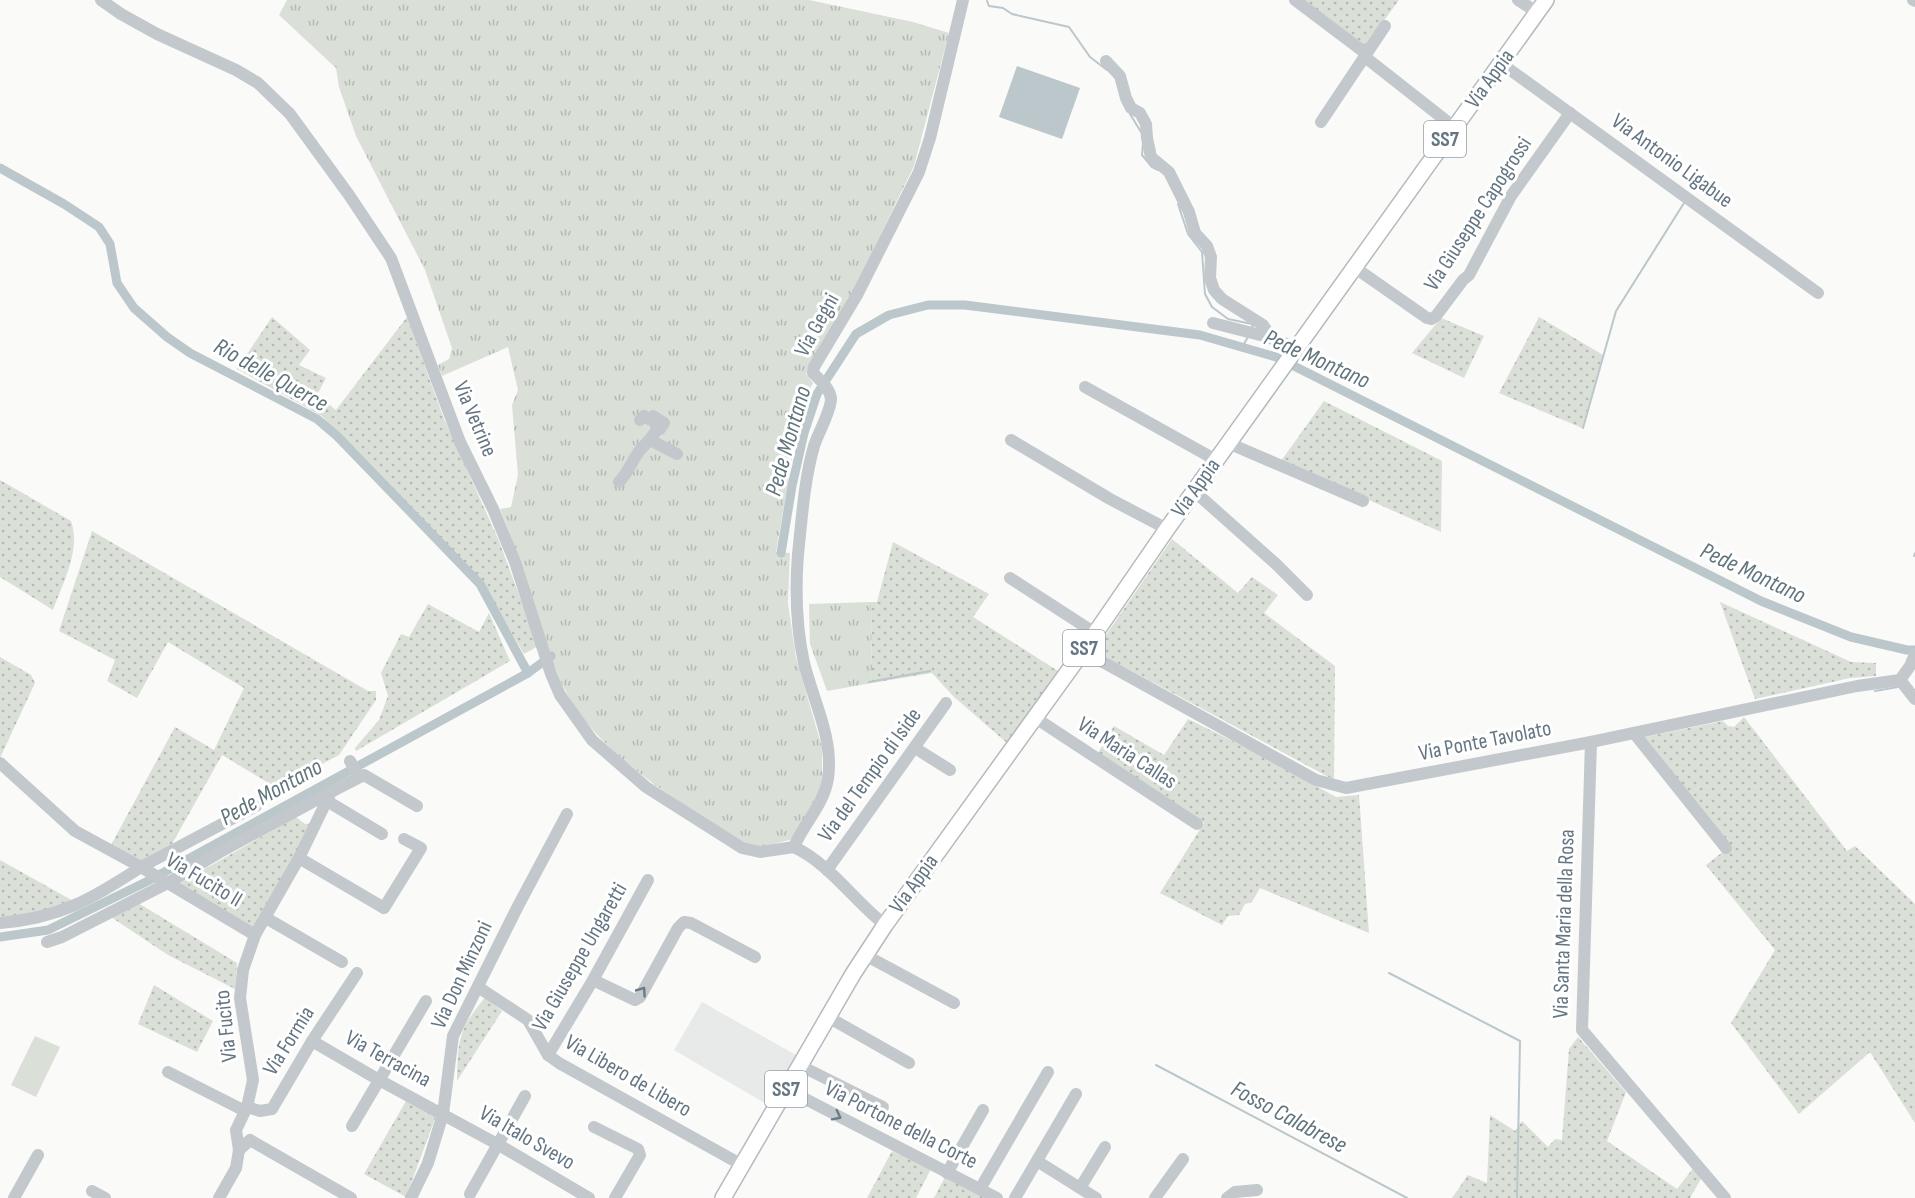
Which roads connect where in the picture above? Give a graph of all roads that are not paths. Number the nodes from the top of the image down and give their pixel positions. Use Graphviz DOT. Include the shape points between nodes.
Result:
graph roads {
  1 [pos="101,0"];
  2 [pos="963,0"];
  3 [pos="1295,0"];
  4 [pos="1518,0"];
  5 [pos="1542,6"];
  6 [pos="1385,26"];
  7 [pos="1365,57"];
  8 [pos="1106,61"];
  9 [pos="1502,64"];
  10 [pos="1570,113"];
  11 [pos="1321,122"];
  12 [pos="1454,127"];
  13 [pos="1354,267"];
  14 [pos="1818,293"];
  15 [pos="1213,323"];
  16 [pos="1255,334"];
  17 [pos="1296,350"];
  18 [pos="1084,387"];
  19 [pos="640,420"];
  20 [pos="650,440"];
  21 [pos="1011,440"];
  22 [pos="1228,443"];
  23 [pos="677,454"];
  24 [pos="1216,460"];
  25 [pos="619,482"];
  26 [pos="1194,491"];
  27 [pos="1362,501"];
  28 [pos="1167,529"];
  29 [pos="1010,578"];
  30 [pos="1307,595"];
  31 [pos="1095,633"];
  32 [pos="1083,651"];
  33 [pos="1914,657"];
  34 [pos="1900,680"];
  35 [pos="1915,699"];
  36 [pos="946,703"];
  37 [pos="1034,717"];
  38 [pos="1634,733"];
  39 [pos="1591,742"];
  40 [pos="915,748"];
  41 [pos="350,761"];
  42 [pos="0,763"];
  43 [pos="950,770"];
  44 [pos="360,776"];
  45 [pos="329,797"];
  46 [pos="256,806"];
  47 [pos="417,806"];
  48 [pos="567,814"];
  49 [pos="1197,824"];
  50 [pos="382,834"];
  51 [pos="404,839"];
  52 [pos="794,847"];
  53 [pos="1726,848"];
  54 [pos="299,858"];
  55 [pos="146,870"];
  56 [pos="827,870"];
  57 [pos="648,880"];
  58 [pos="166,882"];
  59 [pos="266,918"];
  60 [pos="0,923"];
  61 [pos="885,925"];
  62 [pos="255,935"];
  63 [pos="47,942"];
  64 [pos="865,955"];
  65 [pos="755,957"];
  66 [pos="342,962"];
  67 [pos="357,973"];
  68 [pos="593,980"];
  69 [pos="478,987"];
  70 [pos="426,1001"];
  71 [pos="954,1003"];
  72 [pos="828,1017"];
  73 [pos="312,1041"];
  74 [pos="548,1055"];
  75 [pos="909,1063"];
  76 [pos="799,1065"];
  77 [pos="168,1072"];
  78 [pos="1048,1072"];
  79 [pos="379,1080"];
  80 [pos="786,1089"];
  81 [pos="1076,1094"];
  82 [pos="525,1096"];
  83 [pos="883,1107"];
  84 [pos="246,1109"];
  85 [pos="983,1110"];
  86 [pos="443,1114"];
  87 [pos="352,1126"];
  88 [pos="594,1127"];
  89 [pos="499,1145"];
  90 [pos="1106,1147"];
  91 [pos="239,1150"];
  92 [pos="38,1155"];
  93 [pos="1183,1159"];
  94 [pos="1037,1161"];
  95 [pos="742,1165"];
  96 [pos="947,1173"];
  97 [pos="1080,1188"];
  98 [pos="980,1190"];
  99 [pos="1257,1190"];
  100 [pos="92,1191"];
  101 [pos="470,1194"];
  102 [pos="585,1197"];
  103 [pos="725,1197"];
  104 [pos="14,1198"];
  105 [pos="105,1198"];
  106 [pos="219,1198"];
  107 [pos="351,1198"];
  108 [pos="411,1198"];
  109 [pos="615,1198"];
  110 [pos="997,1198"];
  111 [pos="1015,1198"];
  112 [pos="1096,1198"];
  113 [pos="1155,1198"];
  114 [pos="1227,1198"];
  115 [pos="1725,1198"];
  1 -- 52 [label="street, Via Vetrine" via="148,29 258,83 291,114 391,258 460,442 515,562 560,695 592,740 646,787 742,848 760,852"];
  2 -- 52 [label="street, Via Gegni" via="919,172 858,296 813,372 829,391 831,401 814,446 806,486 796,612 805,666 823,726 829,777 824,796"];
  3 -- 7 [label="street" via="1364,51"];
  4 -- 5 [label="street"];
  5 -- 9 [label="main road, Via Appia / SS7"];
  6 -- 7 [label="street"];
  7 -- 11 [label="street"];
  7 -- 12 [label="street"];
  8 -- 16 [label="street" via="1120,76 1131,108 1140,113 1146,124 1151,157 1169,172 1195,233 1207,246 1214,290 1267,331"];
  9 -- 10 [label="street, Via Antonio Ligabue"];
  9 -- 12 [label="main road, Via Appia / SS7"];
  10 -- 13 [label="street, Via Giuseppe Capogrossi" via="1511,196 1469,275 1436,316 1427,318"];
  10 -- 14 [label="street, Via Antonio Ligabue"];
  12 -- 13 [label="main road, Via Appia / SS7"];
  13 -- 17 [label="main road, Via Appia / SS7"];
  15 -- 16 [label="street"];
  16 -- 17 [label="street"];
  17 -- 22 [label="main road, Via Appia / SS7"];
  18 -- 24 [label="street"];
  19 -- 20 [label="street" via="644,416 651,420 653,416 664,423"];
  20 -- 23 [label="street"];
  20 -- 25 [label="street"];
  21 -- 28 [label="street"];
  22 -- 24 [label="main road, Via Appia / SS7"];
  22 -- 27 [label="street"];
  24 -- 26 [label="main road, Via Appia / SS7"];
  26 -- 28 [label="main road, Via Appia / SS7"];
  26 -- 30 [label="street"];
  28 -- 31 [label="main road, Via Appia / SS7"];
  29 -- 31 [label="street"];
  31 -- 32 [label="main road, Via Appia / SS7"];
  32 -- 37 [label="main road, Via Appia / SS7"];
  32 -- 39 [label="street, Via Ponte Tavolato" via="1316,780 1346,788"];
  33 -- 34 [label="street"];
  34 -- 35 [label="street"];
  34 -- 38 [label="street, Via Ponte Tavolato"];
  36 -- 40 [label="street, Via del Tempio di Iside"];
  37 -- 49 [label="street, Via Maria Callas"];
  37 -- 61 [label="main road, Via Appia / SS7"];
  38 -- 39 [label="street, Via Ponte Tavolato"];
  38 -- 53 [label="street"];
  39 -- 115 [label="street, Via Santa Maria della Rosa" via="1582,1029"];
  40 -- 43 [label="street"];
  40 -- 56 [label="street, Via del Tempio di Iside"];
  41 -- 44 [label="street"];
  42 -- 55 [label="street" via="75,831"];
  44 -- 45 [label="street"];
  44 -- 47 [label="street"];
  45 -- 50 [label="street"];
  45 -- 54 [label="street, Via Fucito"];
  45 -- 58 [label="street"];
  46 -- 55 [label="street"];
  48 -- 69 [label="street, Via Don Minzoni"];
  51 -- 54 [label="street" via="421,848 384,908"];
  52 -- 56 [label="street"];
  54 -- 59 [label="street, Via Fucito"];
  55 -- 58 [label="street, Via Fucito II"];
  55 -- 60 [label="street, Via Fucito II" via="48,916"];
  56 -- 61 [label="street"];
  57 -- 68 [label="street, Via Giuseppe Ungaretti"];
  58 -- 62 [label="street, Via Fucito II"];
  58 -- 63 [label="street"];
  59 -- 62 [label="street, Via Fucito"];
  59 -- 66 [label="street"];
  61 -- 64 [label="main road, Via Appia / SS7"];
  62 -- 84 [label="street, Via Fucito" via="243,970 240,998 253,1080"];
  64 -- 71 [label="street"];
  64 -- 72 [label="main road, Via Appia / SS7"];
  68 -- 65 [label="street, one-way" via="635,1000 640,997 684,922"];
  67 -- 73 [label="street, Via Formia"];
  68 -- 74 [label="street, Via Giuseppe Ungaretti"];
  69 -- 74 [label="street, Via Libero de Libero" via="528,1020"];
  69 -- 86 [label="street, Via Don Minzoni" via="453,1036"];
  70 -- 79 [label="street"];
  72 -- 75 [label="street"];
  72 -- 76 [label="main road, SS7"];
  73 -- 79 [label="street, Via Terracina"];
  73 -- 84 [label="street, Via Formia" via="272,1109"];
  74 -- 95 [label="street, Via Libero de Libero"];
  76 -- 80 [label="main road, SS7"];
  76 -- 83 [label="street"];
  77 -- 84 [label="street"];
  78 -- 98 [label="street"];
  79 -- 86 [label="street, Via Terracina"];
  79 -- 87 [label="street"];
  80 -- 95 [label="main road, SS7"];
  80 -- 96 [label="street, Via Portone della Corte, one-way"];
  81 -- 94 [label="street"];
  82 -- 89 [label="street"];
  84 -- 91 [label="street, Via Fucito" via="236,1130"];
  85 -- 96 [label="street"];
  86 -- 89 [label="street, Via Italo Svevo"];
  86 -- 108 [label="street, Via Don Minzoni" via="428,1163"];
  88 -- 109 [label="street" via="638,1149 640,1155"];
  89 -- 101 [label="street"];
  89 -- 102 [label="street, Via Italo Svevo"];
  90 -- 97 [label="street"];
  91 -- 106 [label="street, Via Fucito" via="236,1168"];
  91 -- 107 [label="street" via="250,1140"];
  92 -- 104 [label="street"];
  93 -- 113 [label="street"];
  94 -- 97 [label="street"];
  94 -- 111 [label="street"];
  95 -- 103 [label="main road, SS7"];
  96 -- 98 [label="street, Via Portone della Corte"];
  97 -- 112 [label="street"];
  98 -- 110 [label="street, Via Portone della Corte"];
  99 -- 114 [label="street" via="1235,1192"];
  100 -- 105 [label="street"];
}
